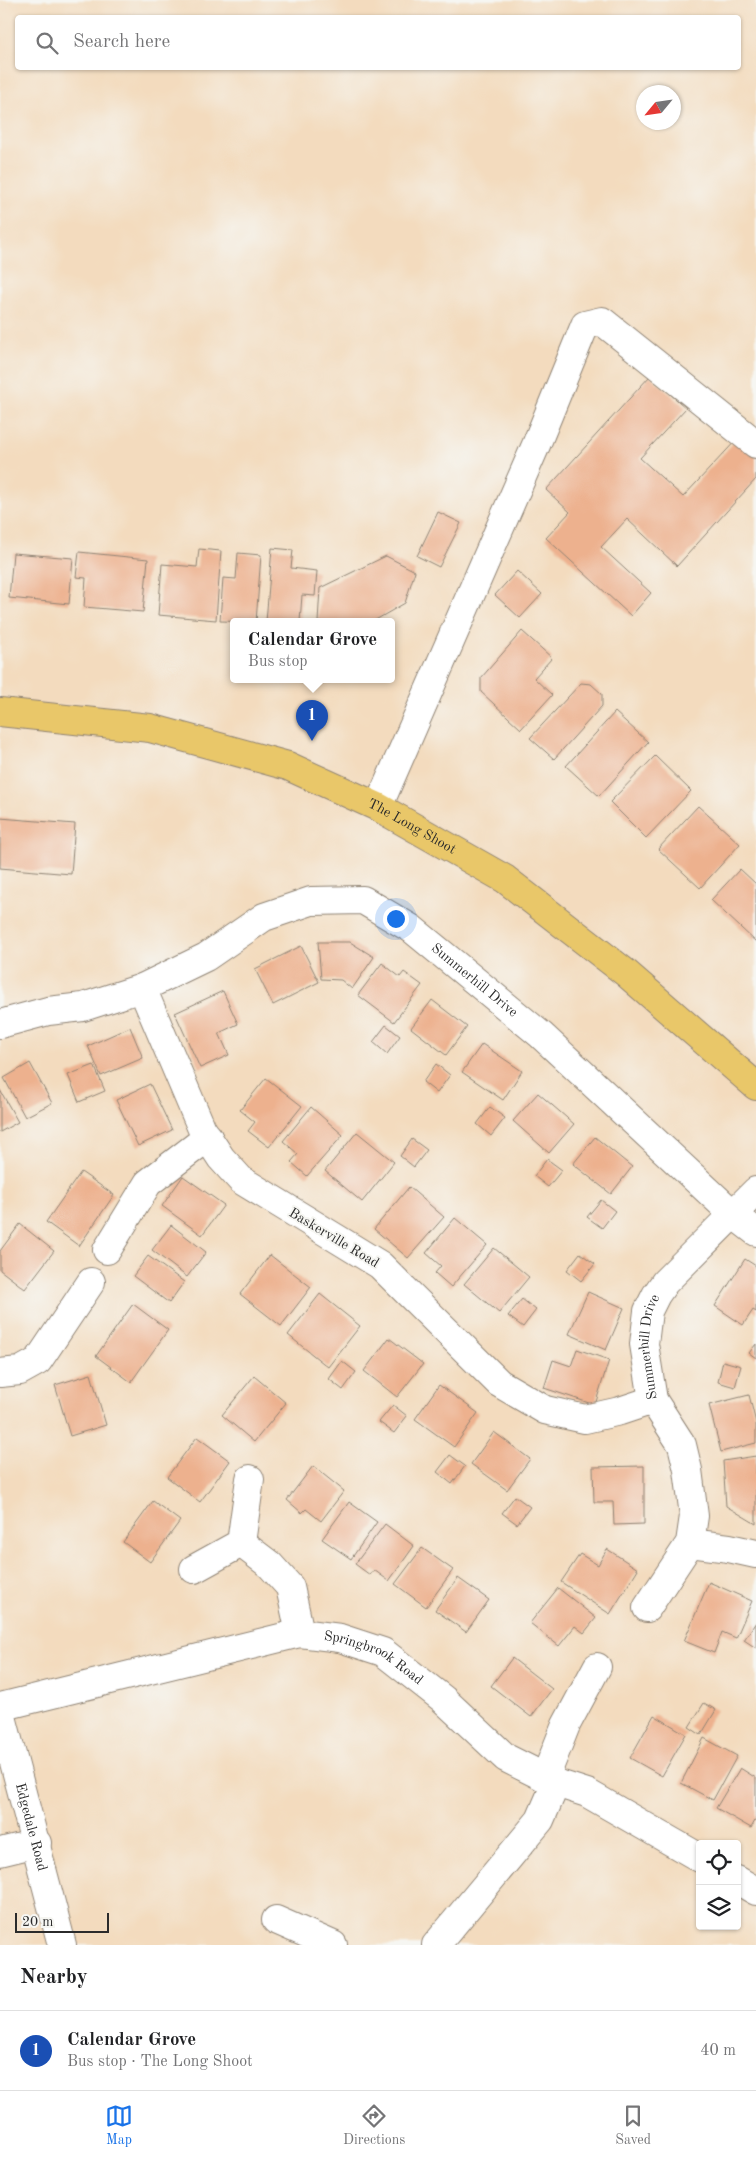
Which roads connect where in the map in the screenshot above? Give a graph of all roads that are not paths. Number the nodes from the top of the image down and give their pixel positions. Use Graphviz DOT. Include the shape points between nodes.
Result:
graph roads {
  1 [pos="756,444"];
  2 [pos="0,712"];
  3 [pos="378,807"];
  4 [pos="142,988"];
  5 [pos="0,1024"];
  6 [pos="756,1086"];
  7 [pos="208,1138"];
  8 [pos="756,1191"];
  9 [pos="734,1215"];
  10 [pos="756,1232"];
  11 [pos="107,1250"];
  12 [pos="91,1282"];
  13 [pos="0,1373"];
  14 [pos="654,1400"];
  15 [pos="250,1479"];
  16 [pos="241,1543"];
  17 [pos="690,1543"];
  18 [pos="756,1554"];
  19 [pos="194,1570"];
  20 [pos="647,1608"];
  21 [pos="300,1634"];
  22 [pos="597,1667"];
  23 [pos="0,1708"];
  24 [pos="551,1781"];
  25 [pos="37,1843"];
  26 [pos="0,1852"];
  27 [pos="696,1856"];
  28 [pos="741,1882"];
  29 [pos="756,1891"];
  30 [pos="276,1920"];
  31 [pos="62,1945"];
  32 [pos="333,1945"];
  33 [pos="436,1945"];
  1 -- 3 [label="street" via="602,321 585,324 536,445"];
  2 -- 3 [label="main road, The Long Shoot" via="150,728 288,766"];
  3 -- 6 [label="main road, The Long Shoot" via="505,879 626,973"];
  4 -- 5 [label="street" via="83,1007 48,1011"];
  4 -- 7 [label="street, Baskerville Road"];
  4 -- 9 [label="street, Summerhill Drive" via="206,957 264,917 311,901 364,900 412,929 541,1035"];
  7 -- 11 [label="street" via="148,1183"];
  7 -- 14 [label="street, Baskerville Road" via="220,1158 241,1180 380,1265 499,1384 545,1410 585,1419"];
  8 -- 9 [label="street, Summerhill Drive"];
  9 -- 10 [label="street"];
  9 -- 14 [label="street, Summerhill Drive" via="665,1282 648,1311 644,1344"];
  12 -- 13 [label="street" via="38,1361 20,1371"];
  14 -- 17 [label="street, Summerhill Drive" via="682,1445 694,1516"];
  15 -- 16 [label="street"];
  16 -- 19 [label="street"];
  16 -- 21 [label="street" via="270,1565 290,1587"];
  17 -- 18 [label="street"];
  17 -- 20 [label="street, Summerhill Drive"];
  21 -- 23 [label="street, Springbrook Road"];
  21 -- 24 [label="street, Springbrook Road" via="340,1638 384,1652 443,1699 506,1758"];
  22 -- 24 [label="street" via="566,1725"];
  23 -- 25 [label="street, Edgedale Road"];
  24 -- 27 [label="street, Springbrook Road" via="587,1793"];
  24 -- 33 [label="street" via="540,1820"];
  25 -- 26 [label="street"];
  25 -- 31 [label="street, Edgedale Road"];
  28 -- 29 [label="street"];
  30 -- 32 [label="street"];
}
